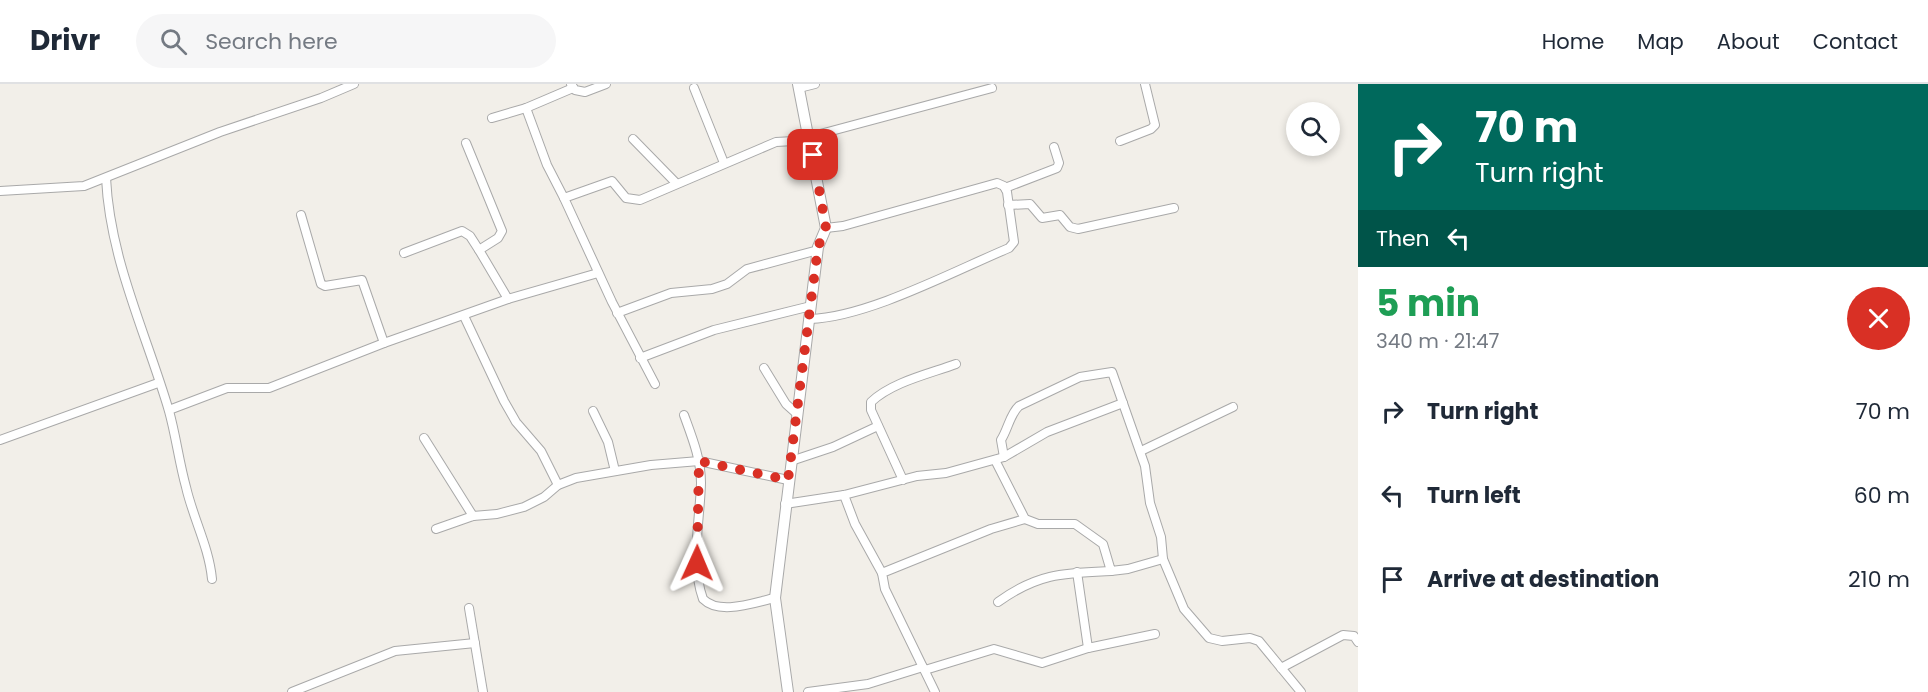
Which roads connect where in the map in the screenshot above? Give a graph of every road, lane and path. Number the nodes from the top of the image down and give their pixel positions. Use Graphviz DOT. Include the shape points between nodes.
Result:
graph roads {
  1 [pos="354,84"];
  2 [pos="606,84"];
  3 [pos="815,84"];
  4 [pos="1145,84"];
  5 [pos="572,86"];
  6 [pos="798,86"];
  7 [pos="694,88"];
  8 [pos="992,88"];
  9 [pos="526,108"];
  10 [pos="492,118"];
  11 [pos="809,136"];
  12 [pos="633,139"];
  13 [pos="1120,141"];
  14 [pos="466,143"];
  15 [pos="1054,147"];
  16 [pos="724,163"];
  17 [pos="105,178"];
  18 [pos="676,183"];
  19 [pos="1005,188"];
  20 [pos="0,191"];
  21 [pos="564,198"];
  22 [pos="1008,206"];
  23 [pos="1174,208"];
  24 [pos="301,215"];
  25 [pos="826,228"];
  26 [pos="479,250"];
  27 [pos="818,250"];
  28 [pos="404,253"];
  29 [pos="598,273"];
  30 [pos="508,299"];
  31 [pos="811,306"];
  32 [pos="617,313"];
  33 [pos="464,316"];
  34 [pos="810,319"];
  35 [pos="384,343"];
  36 [pos="640,358"];
  37 [pos="956,364"];
  38 [pos="764,368"];
  39 [pos="158,382"];
  40 [pos="655,384"];
  41 [pos="1123,403"];
  42 [pos="1233,407"];
  43 [pos="169,410"];
  44 [pos="593,411"];
  45 [pos="796,413"];
  46 [pos="684,415"];
  47 [pos="879,426"];
  48 [pos="424,438"];
  49 [pos="0,440"];
  50 [pos="1141,451"];
  51 [pos="1000,458"];
  52 [pos="699,461"];
  53 [pos="791,461"];
  54 [pos="615,471"];
  55 [pos="788,480"];
  56 [pos="903,480"];
  57 [pos="558,485"];
  58 [pos="844,495"];
  59 [pos="785,504"];
  60 [pos="473,516"];
  61 [pos="1025,519"];
  62 [pos="436,529"];
  63 [pos="1163,560"];
  64 [pos="1111,571"];
  65 [pos="1077,572"];
  66 [pos="882,573"];
  67 [pos="212,579"];
  68 [pos="775,598"];
  69 [pos="998,602"];
  70 [pos="469,608"];
  71 [pos="1155,634"];
  72 [pos="1358,642"];
  73 [pos="475,643"];
  74 [pos="1088,648"];
  75 [pos="924,668"];
  76 [pos="1281,668"];
  77 [pos="292,692"];
  78 [pos="483,692"];
  79 [pos="788,692"];
  80 [pos="808,692"];
  81 [pos="935,692"];
  82 [pos="1301,692"];
  1 -- 17 [label="street"];
  2 -- 5 [label="street" via="585,92 577,92"];
  3 -- 6 [label="street"];
  4 -- 13 [label="street" via="1155,125"];
  5 -- 9 [label="street"];
  6 -- 11 [label="street"];
  7 -- 16 [label="street"];
  8 -- 11 [label="street"];
  9 -- 10 [label="street"];
  9 -- 21 [label="street"];
  11 -- 16 [label="street" via="776,142"];
  11 -- 25 [label="street"];
  12 -- 18 [label="street"];
  14 -- 26 [label="street" via="502,231"];
  15 -- 19 [label="street" via="1057,168"];
  16 -- 18 [label="street"];
  17 -- 20 [label="street" via="65,189"];
  17 -- 39 [label="street" via="120,262"];
  18 -- 21 [label="street" via="633,201 612,181"];
  19 -- 22 [label="street"];
  19 -- 25 [label="street" via="997,183 985,185"];
  21 -- 29 [label="street"];
  22 -- 23 [label="street" via="1030,204 1042,218 1060,215 1070,227 1078,229"];
  22 -- 34 [label="street" via="1014,242 1009,248 835,318"];
  24 -- 35 [label="street" via="322,285 359,279 364,282"];
  25 -- 27 [label="street"];
  26 -- 28 [label="street" via="462,231"];
  26 -- 30 [label="street"];
  27 -- 31 [label="street"];
  27 -- 32 [label="street" via="747,269 727,284 712,289 681,291"];
  29 -- 30 [label="street"];
  29 -- 32 [label="street"];
  30 -- 33 [label="street"];
  31 -- 34 [label="street"];
  31 -- 36 [label="street" via="714,330"];
  32 -- 36 [label="street"];
  33 -- 35 [label="street"];
  33 -- 57 [label="street" via="504,401 541,451"];
  34 -- 45 [label="street"];
  35 -- 43 [label="street" via="269,388 227,388"];
  36 -- 40 [label="street"];
  37 -- 47 [label="street" via="878,396 870,407"];
  38 -- 45 [label="street"];
  39 -- 43 [label="street"];
  39 -- 49 [label="street"];
  41 -- 50 [label="street"];
  41 -- 51 [label="street" via="1075,419"];
  41 -- 51 [label="street" via="1112,372 1072,380 1015,409 1001,440"];
  42 -- 50 [label="street"];
  43 -- 67 [label="street"];
  44 -- 54 [label="street" via="608,442"];
  45 -- 53 [label="street"];
  46 -- 52 [label="street"];
  47 -- 53 [label="street"];
  47 -- 56 [label="street"];
  48 -- 60 [label="street"];
  50 -- 63 [label="street"];
  51 -- 56 [label="street"];
  51 -- 61 [label="street"];
  52 -- 54 [label="street"];
  52 -- 55 [label="street"];
  52 -- 68 [label="street" via="696,554 704,599 712,605 727,606"];
  53 -- 55 [label="street"];
  54 -- 57 [label="street"];
  55 -- 59 [label="street"];
  56 -- 58 [label="street"];
  57 -- 60 [label="street" via="525,507"];
  58 -- 59 [label="street"];
  58 -- 66 [label="street"];
  59 -- 68 [label="street"];
  60 -- 62 [label="street"];
  61 -- 64 [label="street" via="1038,524 1076,524 1103,544"];
  61 -- 66 [label="street"];
  63 -- 64 [label="street"];
  63 -- 76 [label="street" via="1184,609 1206,637 1222,641 1253,638"];
  64 -- 65 [label="street"];
  65 -- 69 [label="street" via="1041,578"];
  65 -- 74 [label="street"];
  66 -- 75 [label="street" via="885,589"];
  68 -- 79 [label="street"];
  70 -- 73 [label="street"];
  71 -- 74 [label="street"];
  72 -- 76 [label="street" via="1354,636 1343,635"];
  73 -- 77 [label="street" via="395,651"];
  73 -- 78 [label="street"];
  74 -- 75 [label="street" via="1042,663 994,649"];
  75 -- 80 [label="street" via="868,684"];
  75 -- 81 [label="street"];
  76 -- 82 [label="street"];
}
